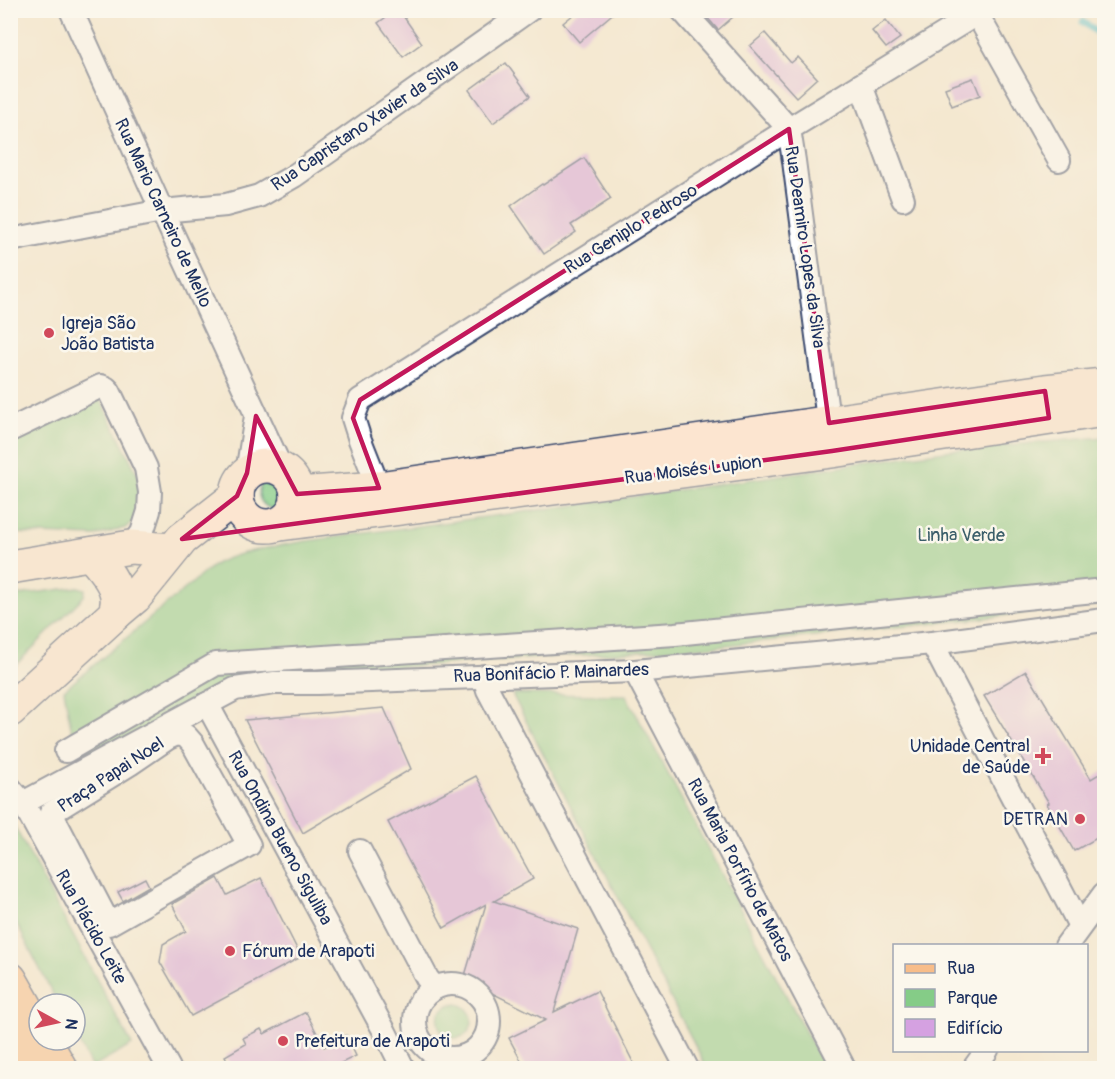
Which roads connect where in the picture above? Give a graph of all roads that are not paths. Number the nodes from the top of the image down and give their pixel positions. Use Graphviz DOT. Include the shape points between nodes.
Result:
graph roads {
  1 [pos="71,10"];
  2 [pos="530,10"];
  3 [pos="682,10"];
  4 [pos="980,12"];
  5 [pos="861,85"];
  6 [pos="789,129"];
  7 [pos="1059,160"];
  8 [pos="903,199"];
  9 [pos="162,211"];
  10 [pos="10,240"];
  11 [pos="1104,385"];
  12 [pos="1047,405"];
  13 [pos="1104,410"];
  14 [pos="256,416"];
  15 [pos="10,430"];
  16 [pos="831,437"];
  17 [pos="290,482"];
  18 [pos="242,485"];
  19 [pos="379,488"];
  20 [pos="271,525"];
  21 [pos="177,545"];
  22 [pos="130,547"];
  23 [pos="91,554"];
  24 [pos="10,567"];
  25 [pos="1104,590"];
  26 [pos="116,613"];
  27 [pos="1104,620"];
  28 [pos="932,643"];
  29 [pos="635,671"];
  30 [pos="484,676"];
  31 [pos="207,704"];
  32 [pos="10,710"];
  33 [pos="66,751"];
  34 [pos="17,796"];
  35 [pos="249,845"];
  36 [pos="360,851"];
  37 [pos="1104,894"];
  38 [pos="1080,926"];
  39 [pos="1067,944"];
  40 [pos="10,979"];
  41 [pos="435,988"];
  42 [pos="27,1009"];
  43 [pos="414,1022"];
  44 [pos="10,1030"];
  45 [pos="385,1032"];
  46 [pos="51,1052"];
  47 [pos="432,1052"];
  48 [pos="986,1052"];
  49 [pos="472,1062"];
  50 [pos="31,1068"];
  51 [pos="60,1068"];
  52 [pos="169,1068"];
  53 [pos="403,1068"];
  54 [pos="413,1068"];
  55 [pos="687,1068"];
  56 [pos="844,1068"];
  57 [pos="974,1068"];
  1 -- 9 [label="street, Rua Mario Carneiro de Mello"];
  2 -- 9 [label="street, Rua Capristano Xavier da Silva" via="294,176 259,196 226,205"];
  3 -- 6 [label="street, Rua Deamiro Lopes da Silva"];
  4 -- 5 [label="street, Rua Geniplo Pedroso"];
  4 -- 7 [label="street"];
  5 -- 6 [label="street, Rua Geniplo Pedroso"];
  5 -- 8 [label="street"];
  6 -- 16 [label="street, Rua Deamiro Lopes da Silva"];
  6 -- 19 [label="street, Rua Geniplo Pedroso" via="360,400 353,418"];
  9 -- 10 [label="street, Rua Capristano Xavier da Silva"];
  9 -- 14 [label="street, Rua Mario Carneiro de Mello"];
  11 -- 12 [label="street, Rua Moisés Lupion"];
  12 -- 13 [label="street, Rua Moisés Lupion"];
  12 -- 16 [label="street, Rua Moisés Lupion"];
  14 -- 17 [label="street, Rua Mario Carneiro de Mello"];
  14 -- 18 [label="street"];
  15 -- 22 [label="street" via="101,386 110,391 146,468 150,492 142,533"];
  16 -- 19 [label="street, Rua Moisés Lupion"];
  16 -- 20 [label="street, Rua Moisés Lupion"];
  17 -- 18 [label="street" via="274,467 265,466 257,468"];
  17 -- 19 [label="street, Rua Moisés Lupion"];
  17 -- 20 [label="street" via="296,506 290,517"];
  18 -- 20 [label="street" via="237,504 243,515 251,523"];
  18 -- 21 [label="street"];
  20 -- 21 [label="street, Rua Moisés Lupion"];
  21 -- 22 [label="street, Rua Moisés Lupion"];
  21 -- 26 [label="street" via="135,597"];
  22 -- 23 [label="street, Rua Moisés Lupion"];
  23 -- 24 [label="street, Rua Moisés Lupion"];
  23 -- 26 [label="street" via="111,581 117,597"];
  25 -- 33 [label="street" via="675,634 216,664"];
  26 -- 32 [label="street"];
  27 -- 28 [label="street, Rua Bonifácio P. Mainardes"];
  28 -- 29 [label="street, Rua Bonifácio P. Mainardes"];
  28 -- 38 [label="street"];
  29 -- 30 [label="street, Rua Bonifácio P. Mainardes"];
  29 -- 56 [label="street, Rua Maria Porfírio de Matos"];
  30 -- 31 [label="street, Rua Bonifácio P. Mainardes" via="275,683 235,689"];
  30 -- 55 [label="street"];
  31 -- 34 [label="street, Rua Bonifácio P. Mainardes"];
  31 -- 45 [label="street, Rua Ondina Bueno Siguliba"];
  34 -- 52 [label="street, Rua Plácido Leite"];
  35 -- 35 [label="street, Praça Papai Noel" via="193,744 186,736 177,734 51,813 110,924"];
  36 -- 41 [label="street"];
  37 -- 38 [label="street"];
  38 -- 39 [label="street"];
  40 -- 42 [label="main road"];
  41 -- 43 [label="street" via="420,1002"];
  41 -- 49 [label="street" via="459,985 479,996 486,1006 487,1030"];
  43 -- 45 [label="street"];
  43 -- 47 [label="street" via="423,1045"];
  44 -- 50 [label="main road"];
  45 -- 53 [label="street, Rua Ondina Bueno Siguliba"];
  46 -- 51 [label="main road"];
  47 -- 49 [label="street"];
  47 -- 54 [label="street"];
  48 -- 57 [label="street"];
}
